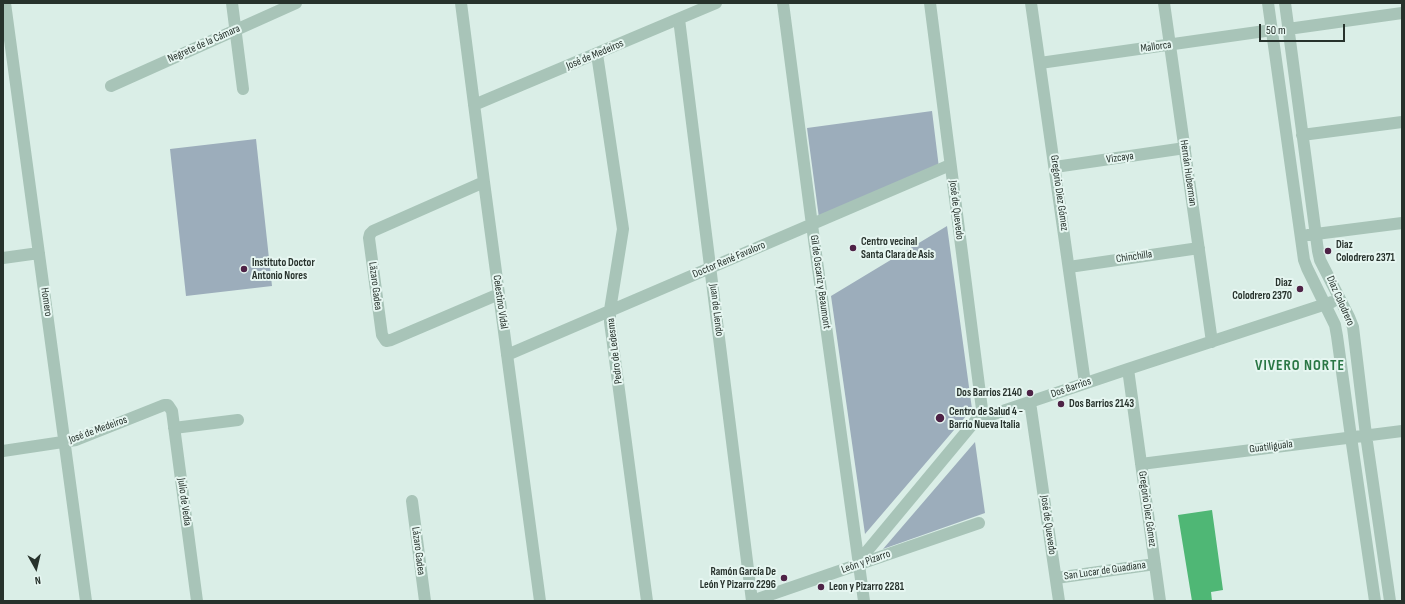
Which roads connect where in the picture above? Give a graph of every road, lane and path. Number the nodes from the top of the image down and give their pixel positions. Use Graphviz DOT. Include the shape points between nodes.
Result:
graph roads {
  1 [pos="5,3"];
  2 [pos="232,3"];
  3 [pos="296,3"];
  4 [pos="461,3"];
  5 [pos="716,3"];
  6 [pos="784,3"];
  7 [pos="930,3"];
  8 [pos="1031,3"];
  9 [pos="1164,3"];
  10 [pos="1268,3"];
  11 [pos="1285,3"];
  12 [pos="1402,13"];
  13 [pos="679,19"];
  14 [pos="236,29"];
  15 [pos="1288,29"];
  16 [pos="1272,30"];
  17 [pos="1170,45"];
  18 [pos="597,54"];
  19 [pos="8,61"];
  20 [pos="1040,63"];
  21 [pos="111,86"];
  22 [pos="243,89"];
  23 [pos="474,105"];
  24 [pos="1402,122"];
  25 [pos="1302,135"];
  26 [pos="1185,148"];
  27 [pos="950,165"];
  28 [pos="1055,167"];
  29 [pos="484,182"];
  30 [pos="1402,223"];
  31 [pos="812,224"];
  32 [pos="1316,234"];
  33 [pos="1301,236"];
  34 [pos="1198,248"];
  35 [pos="39,253"];
  36 [pos="3,258"];
  37 [pos="710,267"];
  38 [pos="1070,267"];
  39 [pos="499,294"];
  40 [pos="1341,300"];
  41 [pos="1325,304"];
  42 [pos="610,310"];
  43 [pos="1212,342"];
  44 [pos="507,355"];
  45 [pos="1128,369"];
  46 [pos="1085,383"];
  47 [pos="1030,402"];
  48 [pos="168,405"];
  49 [pos="983,417"];
  50 [pos="238,420"];
  51 [pos="174,428"];
  52 [pos="1402,430"];
  53 [pos="1366,435"];
  54 [pos="1351,437"];
  55 [pos="65,442"];
  56 [pos="3,451"];
  57 [pos="1141,464"];
  58 [pos="412,501"];
  59 [pos="979,523"];
  60 [pos="859,563"];
  61 [pos="1155,564"];
  62 [pos="1056,578"];
  63 [pos="86,601"];
  64 [pos="197,601"];
  65 [pos="425,601"];
  66 [pos="540,601"];
  67 [pos="647,601"];
  68 [pos="752,601"];
  69 [pos="864,601"];
  70 [pos="1059,601"];
  71 [pos="1160,601"];
  72 [pos="1375,601"];
  73 [pos="1390,601"];
  1 -- 19 [label="street, Homero"];
  2 -- 14 [label="street"];
  3 -- 14 [label="street, Negrete de la Cámara"];
  4 -- 23 [label="street, Celestino Vidal"];
  5 -- 13 [label="street, José de Medeiros"];
  6 -- 31 [label="street, Gil de Oscariz y Beaumont"];
  7 -- 27 [label="street, José de Quevedo"];
  8 -- 20 [label="street, Gregorio Diez Gómez"];
  9 -- 17 [label="street, Hernán Huberman"];
  10 -- 16 [label="street, Díaz Colodrero"];
  11 -- 15 [label="street, Díaz Colodrero"];
  12 -- 15 [label="street"];
  13 -- 18 [label="street, José de Medeiros"];
  13 -- 37 [label="street, Juan de Liendo"];
  14 -- 21 [label="street, Negrete de la Cámara"];
  14 -- 22 [label="street"];
  15 -- 25 [label="street, Díaz Colodrero"];
  16 -- 17 [label="street, Mallorca"];
  16 -- 33 [label="street, Díaz Colodrero"];
  17 -- 20 [label="street, Mallorca"];
  17 -- 26 [label="street, Hernán Huberman"];
  18 -- 23 [label="street, José de Medeiros"];
  18 -- 42 [label="street, Pedro de Ledesma" via="623,230"];
  19 -- 35 [label="street, Homero"];
  20 -- 28 [label="street, Gregorio Diez Gómez"];
  23 -- 29 [label="street, Celestino Vidal"];
  24 -- 25 [label="street"];
  25 -- 32 [label="street, Díaz Colodrero"];
  26 -- 28 [label="street, Vizcaya"];
  26 -- 34 [label="street, Hernán Huberman"];
  27 -- 31 [label="street, Doctor René Favaloro"];
  27 -- 49 [label="street, José de Quevedo"];
  28 -- 38 [label="street, Gregorio Diez Gómez"];
  29 -- 39 [label="street, Celestino Vidal"];
  29 -- 39 [label="street, Läzaro Gadea" via="370,234 382,335 386,341 391,340"];
  30 -- 32 [label="street"];
  31 -- 37 [label="street, Doctor René Favaloro"];
  31 -- 60 [label="street, Gil de Oscariz y Beaumont"];
  32 -- 33 [label="street"];
  32 -- 40 [label="street, Díaz Colodrero" via="1320,260"];
  33 -- 41 [label="street, Díaz Colodrero" via="1304,260"];
  34 -- 38 [label="street, Chinchilla"];
  34 -- 43 [label="street, Hernán Huberman"];
  35 -- 36 [label="street"];
  35 -- 55 [label="street, Homero"];
  37 -- 42 [label="street, Doctor René Favaloro"];
  37 -- 68 [label="street, Juan de Liendo"];
  38 -- 46 [label="street, Gregorio Diez Gómez"];
  39 -- 44 [label="street, Celestino Vidal"];
  40 -- 41 [label="street, Dos Barrios"];
  40 -- 53 [label="street, Díaz Colodrero" via="1353,327"];
  41 -- 43 [label="street, Dos Barrios"];
  41 -- 54 [label="street, Díaz Colodrero" via="1335,325"];
  42 -- 44 [label="street, Doctor René Favaloro"];
  42 -- 67 [label="street, Pedro de Ledesma"];
  43 -- 45 [label="street, Dos Barrios"];
  44 -- 66 [label="street, Celestino Vidal"];
  45 -- 46 [label="street, Dos Barrios"];
  45 -- 57 [label="street, Gregorio Diez Gómez"];
  46 -- 47 [label="street, Dos Barrios"];
  47 -- 49 [label="street, Dos Barrios"];
  47 -- 62 [label="street, José de Quevedo"];
  48 -- 51 [label="street, Julio de Vedia" via="172,411"];
  48 -- 55 [label="street, José de Medeiros"];
  49 -- 60 [label="street, Dos Barrios" via="972,424"];
  50 -- 51 [label="street"];
  51 -- 64 [label="street, Julio de Vedia"];
  52 -- 53 [label="street, Guatiliguala"];
  53 -- 54 [label="street, Guatiliguala"];
  53 -- 73 [label="street, Díaz Colodrero"];
  54 -- 57 [label="street, Guatiliguala"];
  54 -- 72 [label="street, Díaz Colodrero"];
  55 -- 56 [label="street, José de Medeiros"];
  55 -- 63 [label="street, Homero"];
  57 -- 61 [label="street, Gregorio Diez Gómez"];
  58 -- 65 [label="street, Lázaro Gadea"];
  59 -- 60 [label="street, León y Pizarro"];
  60 -- 68 [label="street, León y Pizarro"];
  60 -- 69 [label="street, Gil de Oscariz y Beaumont"];
  61 -- 62 [label="street, San Lucar de Guadiana"];
  61 -- 71 [label="street, Gregorio Diez Gómez"];
  62 -- 70 [label="street, José de Quevedo"];
}
